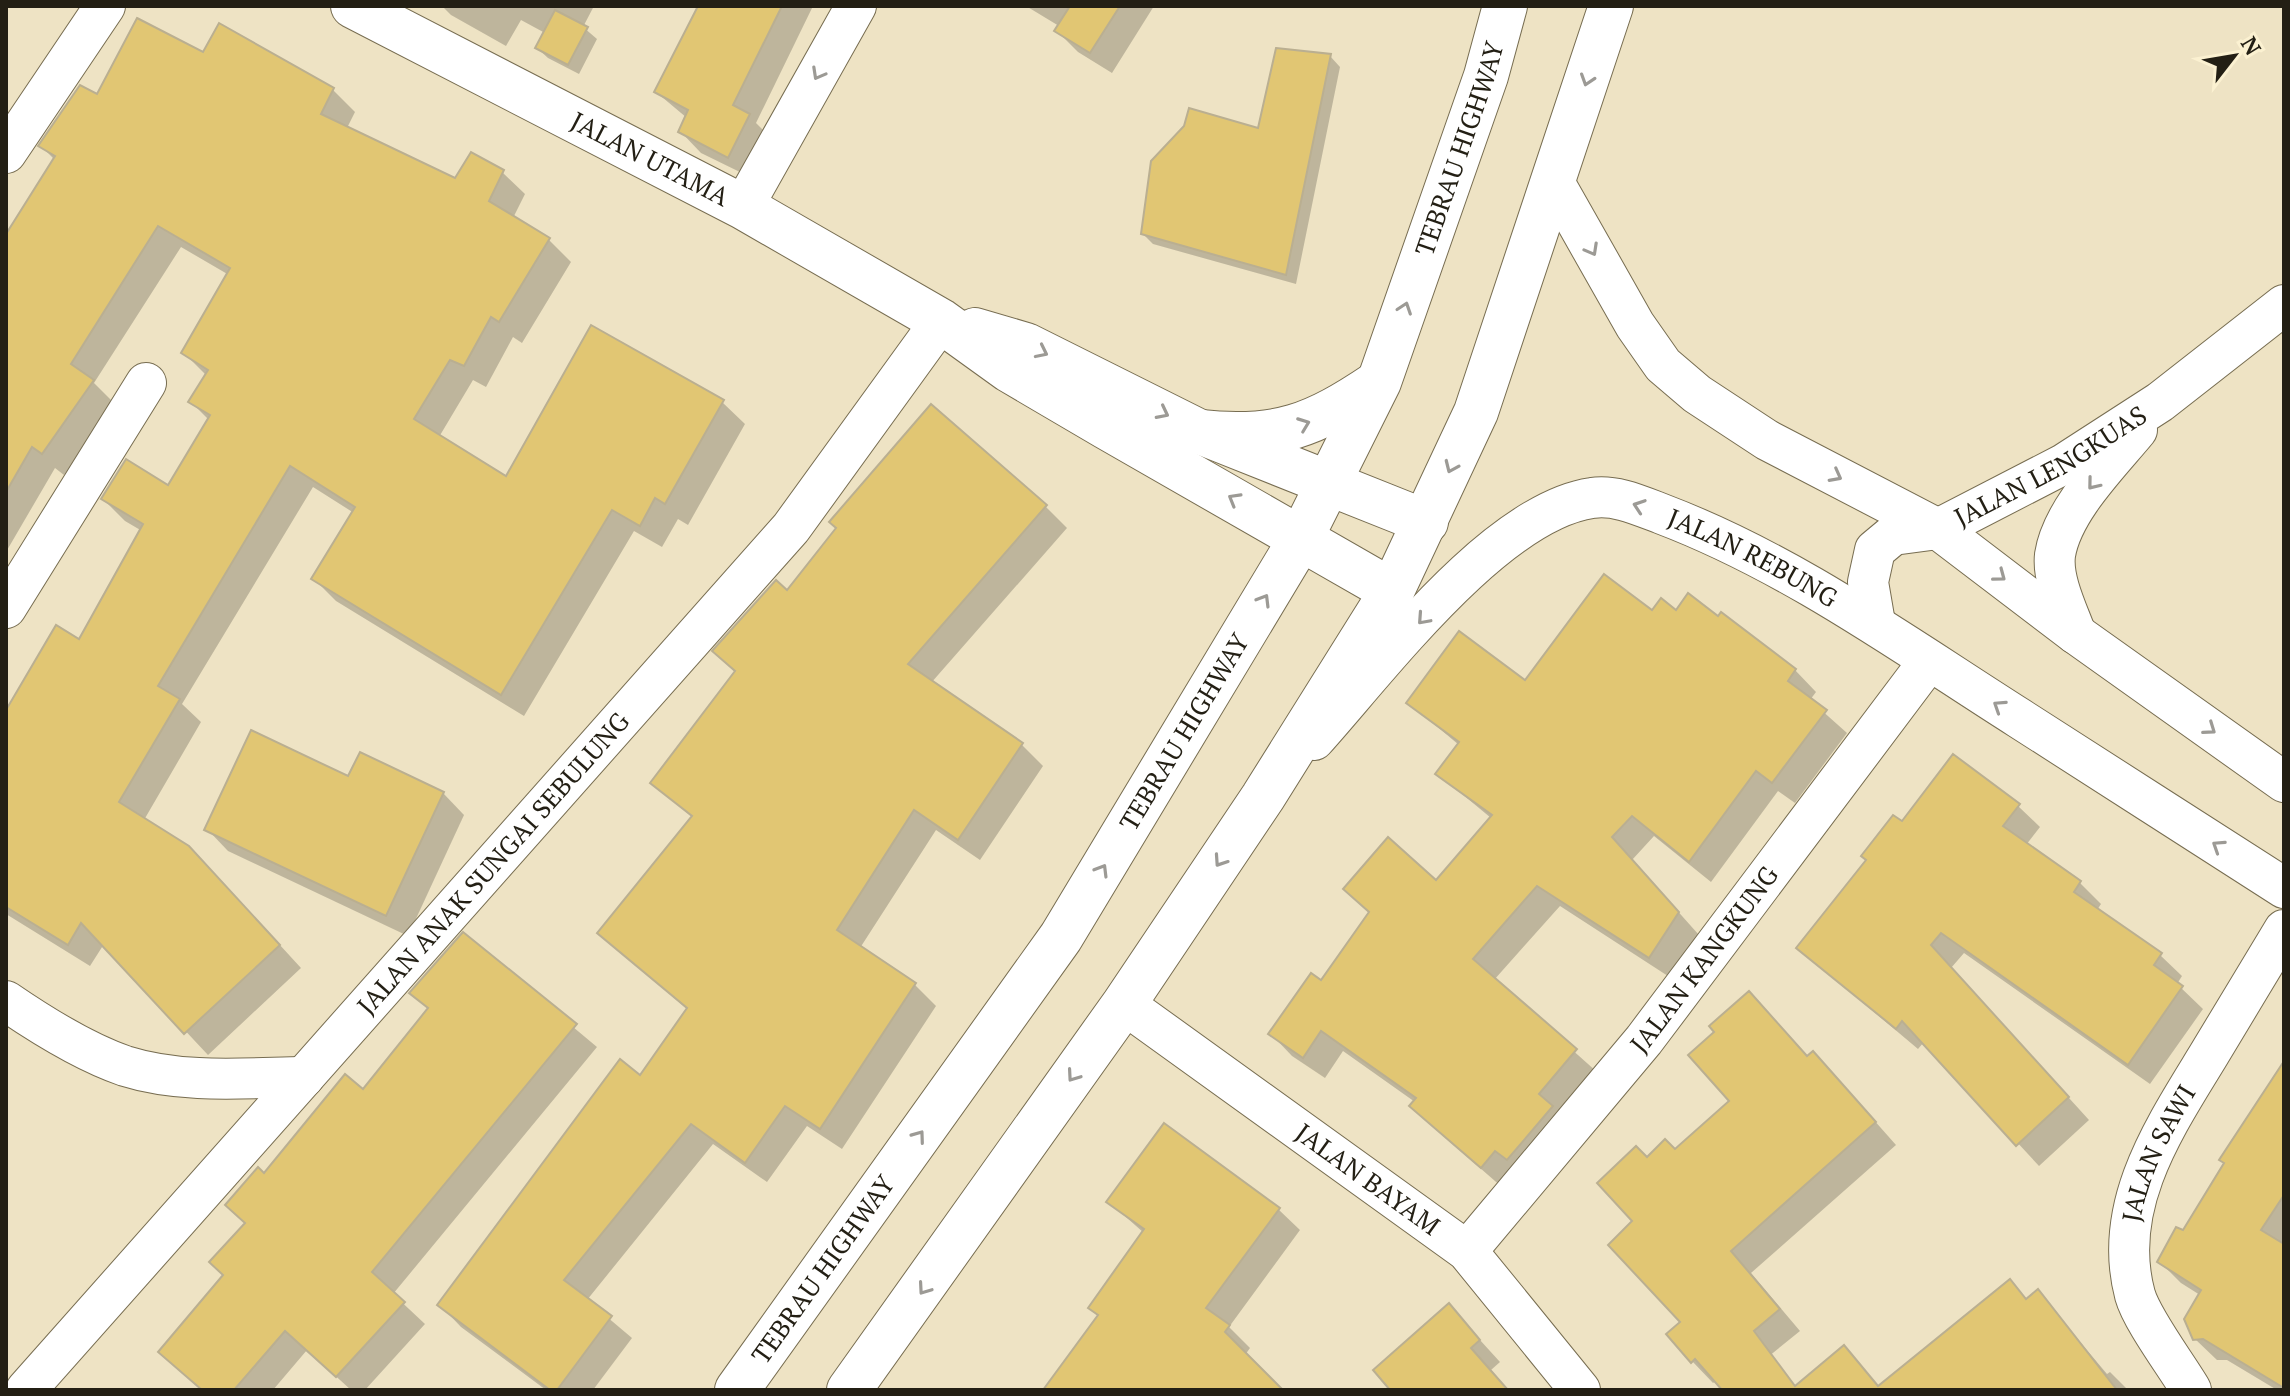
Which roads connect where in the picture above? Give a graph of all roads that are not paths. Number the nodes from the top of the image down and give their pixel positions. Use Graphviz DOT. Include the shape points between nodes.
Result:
graph roads {
  1 [pos="105,6"];
  2 [pos="856,6"];
  3 [pos="1505,6"];
  4 [pos="1611,6"];
  5 [pos="377,11"];
  6 [pos="6,153"];
  7 [pos="1554,182"];
  8 [pos="743,207"];
  9 [pos="2284,305"];
  10 [pos="941,321"];
  11 [pos="1379,382"];
  12 [pos="146,383"];
  13 [pos="2160,402"];
  14 [pos="1200,432"];
  15 [pos="1328,483"];
  16 [pos="1426,522"];
  17 [pos="1938,529"];
  18 [pos="1300,540"];
  19 [pos="1392,591"];
  20 [pos="6,608"];
  21 [pos="1875,623"];
  22 [pos="2076,634"];
  23 [pos="1929,661"];
  24 [pos="2284,782"];
  25 [pos="1263,797"];
  26 [pos="2284,888"];
  27 [pos="2284,930"];
  28 [pos="6,1001"];
  29 [pos="1124,1004"];
  30 [pos="304,1077"];
  31 [pos="1467,1251"];
  32 [pos="26,1390"];
  33 [pos="737,1390"];
  34 [pos="849,1390"];
  35 [pos="1580,1390"];
  36 [pos="2191,1390"];
  1 -- 6 [label="street"];
  2 -- 8 [label="street, one-way"];
  11 -- 3 [label="main road, TEBRAU HIGHWAY, one-way" via="1486,76"];
  4 -- 7 [label="main road, one-way"];
  5 -- 8 [label="main road, JALAN UTAMA"];
  7 -- 16 [label="main road, one-way" via="1476,412"];
  7 -- 17 [label="street, one-way" via="1616,296 1663,365 1767,440"];
  8 -- 10 [label="main road, JALAN UTAMA"];
  9 -- 13 [label="street, JALAN LENGKUAS"];
  10 -- 14 [label="main road, JALAN UTAMA, one-way" via="1026,345"];
  18 -- 10 [label="main road, JALAN UTAMA, one-way" via="1009,370"];
  10 -- 30 [label="street, JALAN ANAK SUNGAI SEBULUNG" via="791,528"];
  14 -- 11 [label="main road, one-way" via="1248,437 1293,428 1334,412"];
  11 -- 15 [label="main road, TEBRAU HIGHWAY"];
  12 -- 20 [label="street"];
  13 -- 17 [label="street, JALAN LENGKUAS" via="2064,464"];
  13 -- 22 [label="street, JALAN LENGKUAS, one-way" via="2075,507 2055,556"];
  14 -- 15 [label="main road, JALAN UTAMA"];
  15 -- 16 [label="main road, JALAN UTAMA"];
  15 -- 18 [label="main road, TEBRAU HIGHWAY"];
  16 -- 19 [label="main road"];
  17 -- 21 [label="street, JALAN LENGKUAS" via="1893,535 1875,550 1868,582"];
  17 -- 22 [label="street, one-way"];
  18 -- 19 [label="main road, JALAN UTAMA"];
  33 -- 18 [label="main road, TEBRAU HIGHWAY, one-way" via="1061,937"];
  19 -- 25 [label="main road"];
  21 -- 23 [label="street, JALAN REBUNG"];
  21 -- 25 [label="street, JALAN REBUNG, one-way" via="1705,530 1630,502 1594,497 1548,512 1497,543"];
  22 -- 24 [label="street, one-way"];
  26 -- 23 [label="street, JALAN REBUNG, one-way"];
  23 -- 31 [label="street, JALAN KANGKUNG" via="1644,1040"];
  25 -- 29 [label="main road, one-way"];
  27 -- 36 [label="street, JALAN SAWI" via="2154,1145 2139,1185 2130,1263 2136,1297"];
  28 -- 30 [label="street" via="36,1022 126,1066 203,1079"];
  29 -- 31 [label="street, JALAN BAYAM"];
  29 -- 34 [label="main road, one-way"];
  30 -- 32 [label="street, JALAN ANAK SUNGAI SEBULUNG"];
  31 -- 35 [label="street, JALAN BAYAM"];
}
